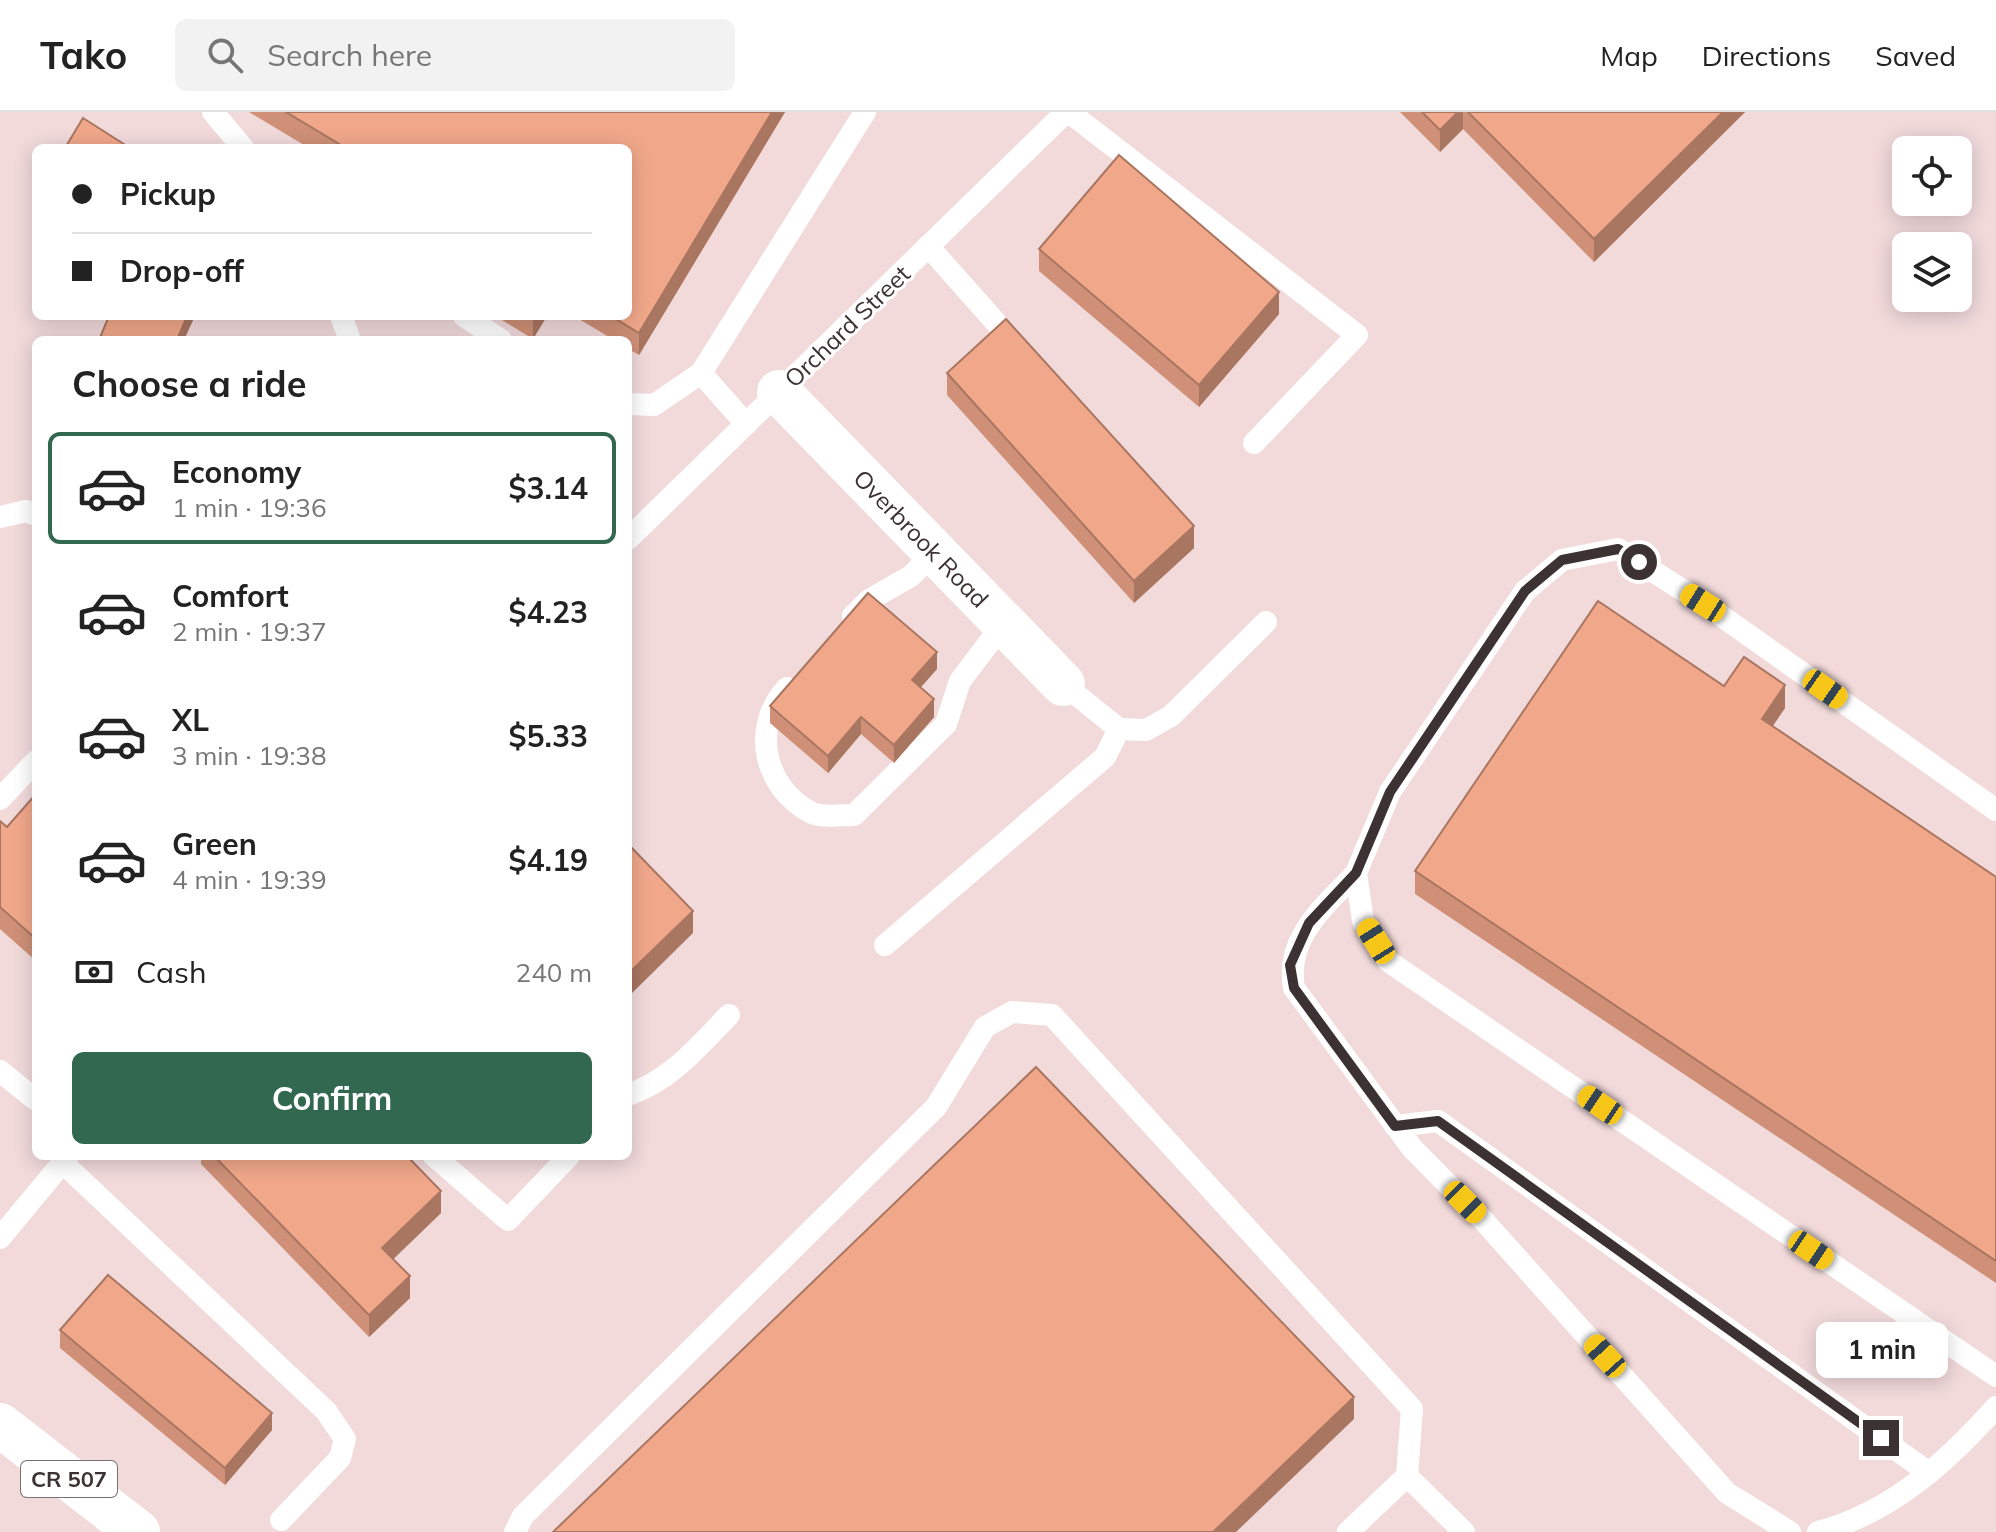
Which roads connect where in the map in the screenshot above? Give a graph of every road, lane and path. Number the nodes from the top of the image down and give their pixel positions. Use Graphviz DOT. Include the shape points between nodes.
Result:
graph roads {
  1 [pos="213,112"];
  2 [pos="865,112"];
  3 [pos="1067,112"];
  4 [pos="240,144"];
  5 [pos="928,246"];
  6 [pos="470,320"];
  7 [pos="999,326"];
  8 [pos="495,336"];
  9 [pos="701,373"];
  10 [pos="779,392"];
  11 [pos="632,404"];
  12 [pos="746,424"];
  13 [pos="1254,443"];
  14 [pos="32,513"];
  15 [pos="0,517"];
  16 [pos="632,535"];
  17 [pos="935,552"];
  18 [pos="1266,622"];
  19 [pos="1004,623"];
  20 [pos="837,634"];
  21 [pos="805,669"];
  22 [pos="1063,684"];
  23 [pos="1119,729"];
  24 [pos="32,765"];
  25 [pos="0,799"];
  26 [pos="1996,810"];
  27 [pos="1356,873"];
  28 [pos="885,945"];
  29 [pos="729,1015"];
  30 [pos="0,1071"];
  31 [pos="632,1094"];
  32 [pos="32,1097"];
  33 [pos="1395,1126"];
  34 [pos="64,1160"];
  35 [pos="66,1160"];
  36 [pos="439,1160"];
  37 [pos="565,1160"];
  38 [pos="0,1238"];
  39 [pos="1996,1376"];
  40 [pos="1996,1407"];
  41 [pos="0,1425"];
  42 [pos="1929,1473"];
  43 [pos="1407,1476"];
  44 [pos="281,1520"];
  45 [pos="138,1532"];
  46 [pos="515,1532"];
  47 [pos="1348,1532"];
  48 [pos="1464,1532"];
  49 [pos="1790,1532"];
  50 [pos="1818,1532"];
  1 -- 4 [label="lane"];
  2 -- 9 [label="lane"];
  3 -- 5 [label="lane, Orchard Street"];
  3 -- 13 [label="lane" via="1357,335"];
  5 -- 7 [label="lane"];
  5 -- 10 [label="lane, Orchard Street"];
  6 -- 8 [label="lane"];
  9 -- 11 [label="lane" via="654,405"];
  9 -- 12 [label="lane"];
  10 -- 12 [label="lane, Orchard Street"];
  10 -- 17 [label="street, Overbrook Road"];
  12 -- 16 [label="lane, Orchard Street"];
  14 -- 15 [label="lane"];
  17 -- 19 [label="street, Overbrook Road"];
  17 -- 20 [label="lane" via="911,576 869,600"];
  18 -- 23 [label="lane" via="1171,716 1146,730"];
  19 -- 21 [label="lane" via="960,681 946,724 854,815 812,814 781,788 772,770 764,725 772,704"];
  19 -- 22 [label="street, Overbrook Road"];
  22 -- 23 [label="lane"];
  23 -- 28 [label="lane" via="1105,757 1085,776"];
  24 -- 25 [label="lane"];
  26 -- 27 [label="lane" via="1618,549 1562,560 1525,591 1390,792"];
  27 -- 33 [label="lane" via="1309,923 1290,965 1294,988"];
  27 -- 39 [label="lane" via="1363,921 1388,961"];
  29 -- 31 [label="lane" via="678,1068"];
  30 -- 32 [label="lane"];
  33 -- 42 [label="lane" via="1438,1121"];
  33 -- 49 [label="lane" via="1727,1493"];
  34 -- 38 [label="lane"];
  35 -- 44 [label="lane" via="326,1411 345,1439 340,1458"];
  36 -- 37 [label="lane" via="508,1220"];
  40 -- 42 [label="lane" via="1953,1455"];
  41 -- 45 [label="street, CR 507"];
  42 -- 50 [label="lane" via="1882,1505"];
  43 -- 46 [label="lane" via="1412,1409 1052,1015 1012,1012 985,1027 936,1107 523,1516"];
  43 -- 47 [label="lane"];
  43 -- 48 [label="lane"];
}
